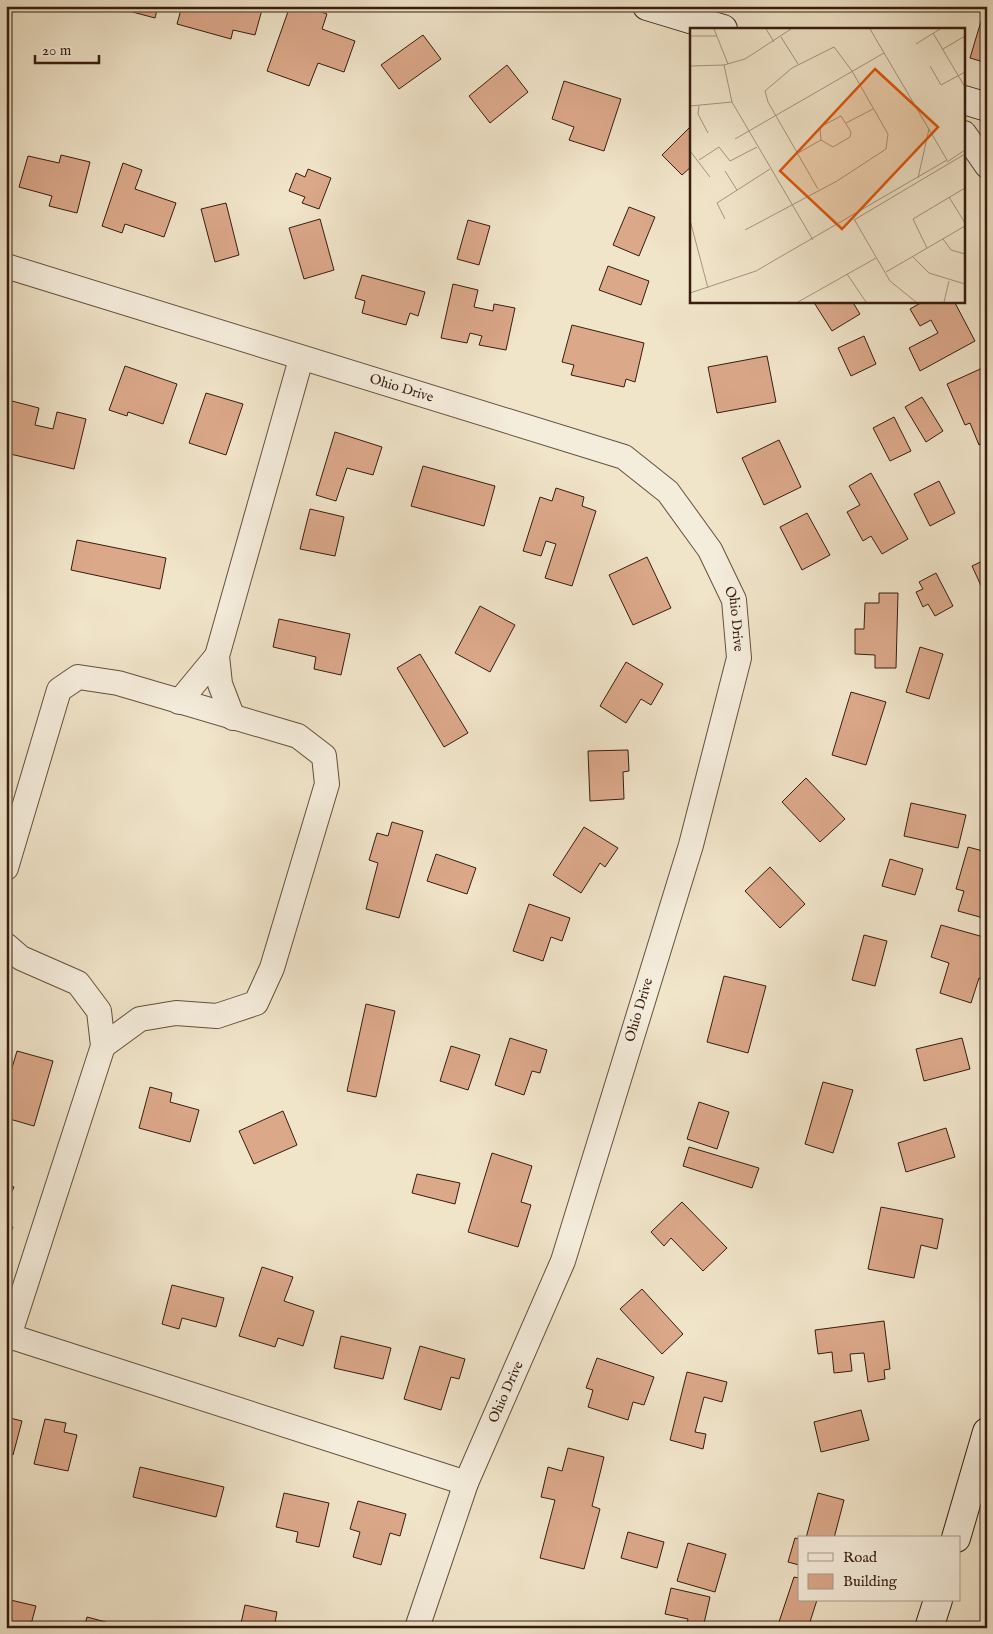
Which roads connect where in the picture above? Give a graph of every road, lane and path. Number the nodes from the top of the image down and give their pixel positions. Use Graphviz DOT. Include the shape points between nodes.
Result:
graph roads {
  1 [pos="647,6"];
  2 [pos="720,28"];
  3 [pos="966,101"];
  4 [pos="987,107"];
  5 [pos="966,136"];
  6 [pos="987,166"];
  7 [pos="6,266"];
  8 [pos="301,359"];
  9 [pos="217,656"];
  10 [pos="179,702"];
  11 [pos="234,718"];
  12 [pos="6,868"];
  13 [pos="6,945"];
  14 [pos="103,1046"];
  15 [pos="8,1335"];
  16 [pos="985,1443"];
  17 [pos="466,1482"];
  18 [pos="957,1536"];
  19 [pos="937,1602"];
  20 [pos="417,1628"];
  21 [pos="929,1628"];
  1 -- 2 [label="main road"];
  3 -- 4 [label="main road"];
  5 -- 6 [label="street"];
  7 -- 8 [label="street, Ohio Drive"];
  8 -- 9 [label="street"];
  8 -- 17 [label="street, Ohio Drive" via="624,457 668,492 710,550 734,600 739,658 691,845 563,1261"];
  9 -- 10 [label="street"];
  9 -- 11 [label="street" via="220,684"];
  10 -- 11 [label="street"];
  10 -- 12 [label="street" via="118,683 78,677 59,690"];
  11 -- 14 [label="street" via="298,736 324,756 327,784 272,968 256,1003 217,1016 176,1013 140,1019"];
  13 -- 14 [label="street" via="21,958 78,983 99,1011"];
  14 -- 15 [label="street"];
  15 -- 17 [label="street"];
  16 -- 18 [label="main road"];
  17 -- 20 [label="street, Ohio Drive"];
  19 -- 21 [label="main road"];
}
